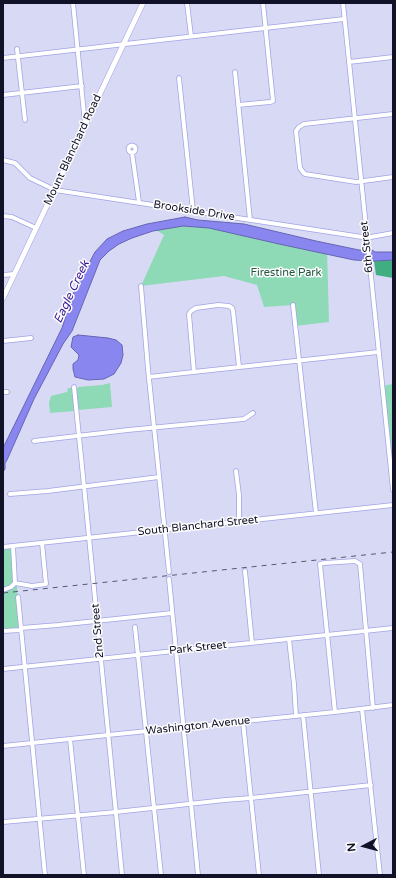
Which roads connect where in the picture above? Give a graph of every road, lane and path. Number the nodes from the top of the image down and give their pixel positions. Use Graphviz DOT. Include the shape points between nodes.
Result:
graph roads {
  1 [pos="73,3"];
  2 [pos="143,3"];
  3 [pos="187,3"];
  4 [pos="263,3"];
  5 [pos="342,3"];
  6 [pos="344,19"];
  7 [pos="266,28"];
  8 [pos="191,36"];
  9 [pos="124,44"];
  10 [pos="17,49"];
  11 [pos="78,49"];
  12 [pos="18,56"];
  13 [pos="393,57"];
  14 [pos="3,58"];
  15 [pos="348,62"];
  16 [pos="235,72"];
  17 [pos="179,78"];
  18 [pos="82,86"];
  19 [pos="22,93"];
  20 [pos="3,95"];
  21 [pos="238,105"];
  22 [pos="393,114"];
  23 [pos="354,118"];
  24 [pos="25,120"];
  25 [pos="86,124"];
  26 [pos="132,153"];
  27 [pos="3,160"];
  28 [pos="393,177"];
  29 [pos="361,181"];
  30 [pos="55,190"];
  31 [pos="139,202"];
  32 [pos="193,211"];
  33 [pos="3,216"];
  34 [pos="250,220"];
  35 [pos="36,228"];
  36 [pos="393,233"];
  37 [pos="366,237"];
  38 [pos="14,274"];
  39 [pos="3,275"];
  40 [pos="141,286"];
  41 [pos="3,298"];
  42 [pos="293,305"];
  43 [pos="31,338"];
  44 [pos="3,341"];
  45 [pos="378,352"];
  46 [pos="300,360"];
  47 [pos="239,367"];
  48 [pos="194,372"];
  49 [pos="149,377"];
  50 [pos="74,387"];
  51 [pos="253,413"];
  52 [pos="154,428"];
  53 [pos="79,436"];
  54 [pos="34,441"];
  55 [pos="236,471"];
  56 [pos="159,477"];
  57 [pos="84,486"];
  58 [pos="393,490"];
  59 [pos="10,494"];
  60 [pos="393,505"];
  61 [pos="316,513"];
  62 [pos="239,522"];
  63 [pos="164,530"];
  64 [pos="89,538"];
  65 [pos="42,543"];
  66 [pos="13,546"];
  67 [pos="3,547"];
  68 [pos="245,571"];
  69 [pos="169,572"];
  70 [pos="169,579"];
  71 [pos="15,582"];
  72 [pos="3,590"];
  73 [pos="18,597"];
  74 [pos="172,613"];
  75 [pos="97,621"];
  76 [pos="135,627"];
  77 [pos="393,628"];
  78 [pos="21,629"];
  79 [pos="365,630"];
  80 [pos="3,631"];
  81 [pos="327,635"];
  82 [pos="289,639"];
  83 [pos="252,643"];
  84 [pos="176,650"];
  85 [pos="138,655"];
  86 [pos="101,659"];
  87 [pos="24,666"];
  88 [pos="3,669"];
  89 [pos="393,705"];
  90 [pos="373,708"];
  91 [pos="362,709"];
  92 [pos="335,712"];
  93 [pos="303,715"];
  94 [pos="296,716"];
  95 [pos="243,722"];
  96 [pos="183,727"];
  97 [pos="146,731"];
  98 [pos="108,735"];
  99 [pos="70,739"];
  100 [pos="32,743"];
  101 [pos="3,746"];
  102 [pos="371,785"];
  103 [pos="311,792"];
  104 [pos="251,798"];
  105 [pos="191,804"];
  106 [pos="154,807"];
  107 [pos="116,812"];
  108 [pos="78,815"];
  109 [pos="40,819"];
  110 [pos="3,822"];
  111 [pos="45,875"];
  112 [pos="84,875"];
  113 [pos="122,875"];
  114 [pos="161,875"];
  115 [pos="198,875"];
  116 [pos="259,875"];
  117 [pos="320,875"];
  118 [pos="380,875"];
  1 -- 11 [label="street"];
  2 -- 9 [label="main road, Mount Blanchard Road"];
  3 -- 8 [label="street"];
  4 -- 7 [label="street"];
  5 -- 6 [label="street, 6th Street"];
  6 -- 7 [label="street"];
  6 -- 15 [label="street, 6th Street"];
  7 -- 8 [label="street"];
  7 -- 21 [label="street" via="273,101"];
  8 -- 9 [label="street"];
  9 -- 11 [label="street"];
  9 -- 25 [label="main road, Mount Blanchard Road"];
  10 -- 12 [label="street"];
  11 -- 12 [label="street"];
  11 -- 18 [label="street"];
  12 -- 14 [label="street"];
  12 -- 19 [label="street"];
  13 -- 15 [label="street"];
  15 -- 23 [label="street, 6th Street"];
  16 -- 21 [label="street"];
  17 -- 32 [label="street"];
  18 -- 19 [label="street"];
  18 -- 25 [label="street"];
  19 -- 20 [label="street"];
  19 -- 24 [label="street"];
  21 -- 34 [label="street"];
  22 -- 23 [label="street"];
  23 -- 29 [label="street, 6th Street"];
  23 -- 29 [label="street" via="304,124 299,126 296,132 300,168 303,172 308,175"];
  25 -- 30 [label="main road, Mount Blanchard Road"];
  26 -- 31 [label="street"];
  27 -- 30 [label="street, Brookside Drive" via="15,163 30,178"];
  28 -- 29 [label="street"];
  29 -- 37 [label="street, 6th Street"];
  30 -- 31 [label="street, Brookside Drive"];
  30 -- 35 [label="main road, Mount Blanchard Road"];
  31 -- 32 [label="street, Brookside Drive"];
  32 -- 34 [label="street, Brookside Drive"];
  33 -- 35 [label="street" via="12,217"];
  34 -- 37 [label="street, Brookside Drive"];
  35 -- 38 [label="main road, Mount Blanchard Road"];
  36 -- 37 [label="street, Brookside Drive"];
  37 -- 45 [label="street, 6th Street"];
  38 -- 39 [label="street"];
  38 -- 41 [label="main road, Mount Blanchard Road"];
  40 -- 49 [label="street"];
  42 -- 46 [label="street"];
  43 -- 44 [label="street"];
  45 -- 46 [label="street"];
  45 -- 58 [label="street, 6th Street"];
  46 -- 47 [label="street"];
  46 -- 61 [label="street"];
  47 -- 48 [label="street"];
  47 -- 48 [label="street" via="232,308 223,305 201,307 192,310 189,317"];
  48 -- 49 [label="street"];
  49 -- 52 [label="street"];
  50 -- 53 [label="street, 2nd Street"];
  51 -- 52 [label="street" via="244,419"];
  52 -- 53 [label="street"];
  52 -- 56 [label="street"];
  53 -- 54 [label="street"];
  53 -- 57 [label="street, 2nd Street"];
  55 -- 62 [label="street"];
  56 -- 57 [label="street"];
  56 -- 63 [label="street"];
  57 -- 59 [label="street"];
  57 -- 64 [label="street, 2nd Street"];
  60 -- 61 [label="street, South Blanchard Street"];
  61 -- 62 [label="street, South Blanchard Street"];
  62 -- 63 [label="street, South Blanchard Street"];
  63 -- 64 [label="street, South Blanchard Street"];
  63 -- 69 [label="street"];
  64 -- 65 [label="street, South Blanchard Street"];
  64 -- 75 [label="street, 2nd Street"];
  65 -- 66 [label="street, South Blanchard Street"];
  65 -- 71 [label="street" via="46,584 32,586"];
  66 -- 67 [label="street, South Blanchard Street"];
  66 -- 71 [label="street"];
  68 -- 83 [label="street"];
  70 -- 74 [label="street"];
  71 -- 72 [label="street" via="12,587"];
  73 -- 78 [label="street"];
  74 -- 75 [label="street"];
  74 -- 84 [label="street"];
  75 -- 78 [label="street"];
  75 -- 86 [label="street, 2nd Street"];
  76 -- 85 [label="street"];
  77 -- 79 [label="street, Park Street"];
  78 -- 80 [label="street"];
  78 -- 87 [label="street"];
  79 -- 81 [label="street, Park Street"];
  79 -- 81 [label="street" via="360,564 355,561 324,563 320,564"];
  79 -- 90 [label="street"];
  81 -- 82 [label="street, Park Street"];
  81 -- 92 [label="street"];
  82 -- 83 [label="street, Park Street"];
  82 -- 94 [label="street"];
  83 -- 84 [label="street, Park Street"];
  84 -- 85 [label="street, Park Street"];
  84 -- 96 [label="street"];
  85 -- 86 [label="street, Park Street"];
  85 -- 97 [label="street"];
  86 -- 87 [label="street, Park Street"];
  86 -- 98 [label="street, 2nd Street"];
  87 -- 88 [label="street, Park Street"];
  87 -- 100 [label="street"];
  89 -- 90 [label="street, Washington Avenue"];
  90 -- 91 [label="street, Washington Avenue"];
  91 -- 92 [label="street, Washington Avenue"];
  91 -- 102 [label="street"];
  92 -- 93 [label="street, Washington Avenue"];
  93 -- 94 [label="street, Washington Avenue"];
  93 -- 103 [label="street"];
  94 -- 95 [label="street, Washington Avenue"];
  95 -- 96 [label="street, Washington Avenue"];
  95 -- 104 [label="street"];
  96 -- 97 [label="street, Washington Avenue"];
  96 -- 105 [label="street"];
  97 -- 98 [label="street, Washington Avenue"];
  97 -- 106 [label="street"];
  98 -- 99 [label="street, Washington Avenue"];
  98 -- 107 [label="street, 2nd Street"];
  99 -- 100 [label="street, Washington Avenue"];
  99 -- 108 [label="street"];
  100 -- 101 [label="street, Washington Avenue"];
  100 -- 109 [label="street"];
  102 -- 103 [label="street"];
  102 -- 118 [label="street"];
  103 -- 104 [label="street"];
  103 -- 117 [label="street"];
  104 -- 105 [label="street"];
  104 -- 116 [label="street"];
  105 -- 106 [label="street"];
  105 -- 115 [label="street"];
  106 -- 107 [label="street"];
  106 -- 114 [label="street"];
  107 -- 108 [label="street"];
  107 -- 113 [label="street, 2nd Street"];
  108 -- 109 [label="street"];
  108 -- 112 [label="street"];
  109 -- 110 [label="street"];
  109 -- 111 [label="street"];
}
